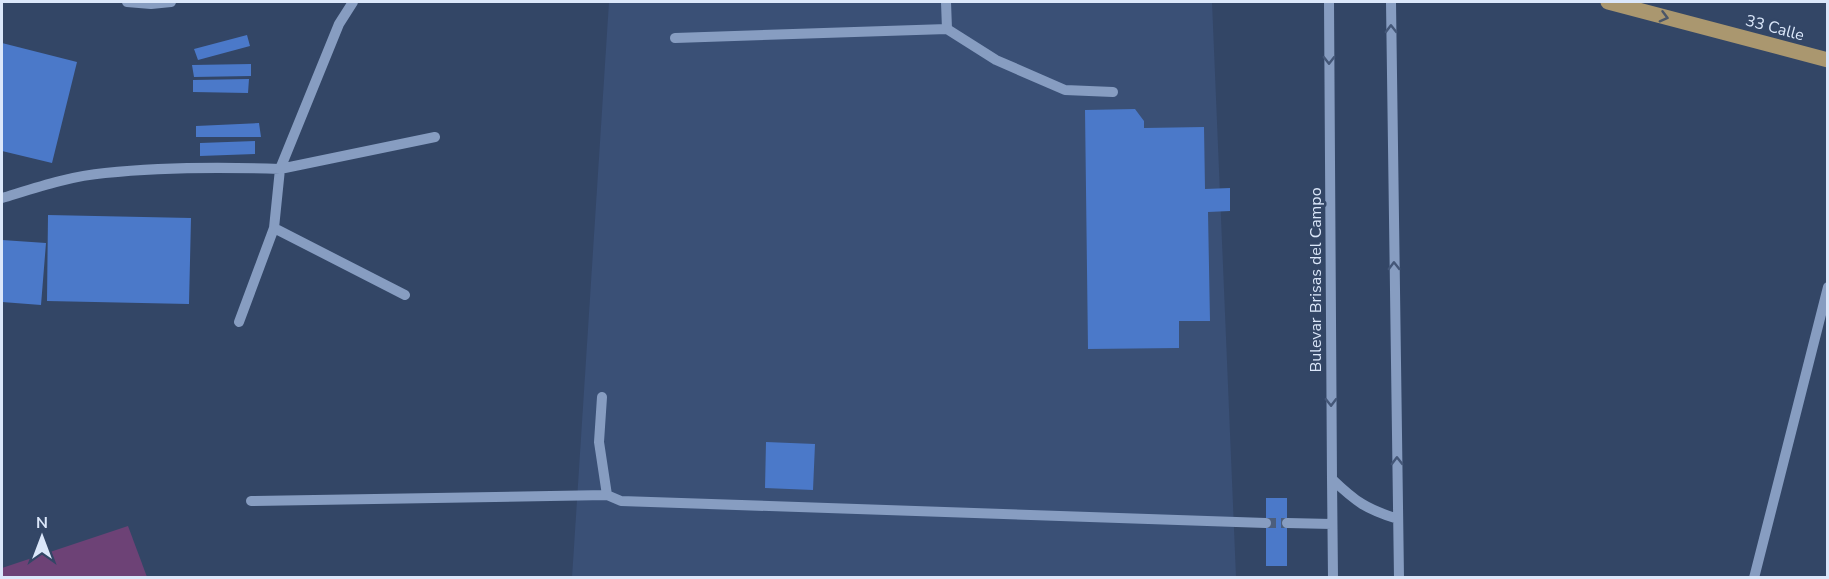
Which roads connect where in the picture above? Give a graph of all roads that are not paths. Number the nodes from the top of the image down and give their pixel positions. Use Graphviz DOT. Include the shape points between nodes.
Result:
graph roads {
  1 [pos="126,2"];
  2 [pos="171,2"];
  3 [pos="353,2"];
  4 [pos="946,2"];
  5 [pos="1329,2"];
  6 [pos="1391,2"];
  7 [pos="1608,2"];
  8 [pos="947,29"];
  9 [pos="675,38"];
  10 [pos="1827,60"];
  11 [pos="1113,92"];
  12 [pos="435,137"];
  13 [pos="280,169"];
  14 [pos="2,198"];
  15 [pos="274,228"];
  16 [pos="1827,287"];
  17 [pos="405,295"];
  18 [pos="239,322"];
  19 [pos="602,397"];
  20 [pos="1332,479"];
  21 [pos="607,495"];
  22 [pos="251,501"];
  23 [pos="1398,519"];
  24 [pos="1266,522"];
  25 [pos="1287,523"];
  26 [pos="1332,524"];
  27 [pos="1333,578"];
  28 [pos="1399,578"];
  29 [pos="1754,578"];
  1 -- 2 [label="street"];
  3 -- 13 [label="street" via="339,24"];
  4 -- 8 [label="street"];
  5 -- 20 [label="street, Bulevar Brisas del Campo, one-way"];
  23 -- 6 [label="street, one-way"];
  7 -- 10 [label="main road, 33 Calle, one-way"];
  8 -- 9 [label="street"];
  8 -- 11 [label="street" via="996,60 1065,90"];
  12 -- 13 [label="street"];
  13 -- 14 [label="street" via="222,166 103,173"];
  13 -- 15 [label="street"];
  15 -- 17 [label="street"];
  15 -- 18 [label="street"];
  16 -- 29 [label="street"];
  19 -- 21 [label="street" via="598,442"];
  20 -- 23 [label="street" via="1355,501"];
  20 -- 26 [label="street, Bulevar Brisas del Campo"];
  21 -- 22 [label="street"];
  21 -- 24 [label="street" via="621,501"];
  23 -- 28 [label="street"];
  25 -- 26 [label="street"];
  26 -- 27 [label="street, Bulevar Brisas del Campo"];
}
